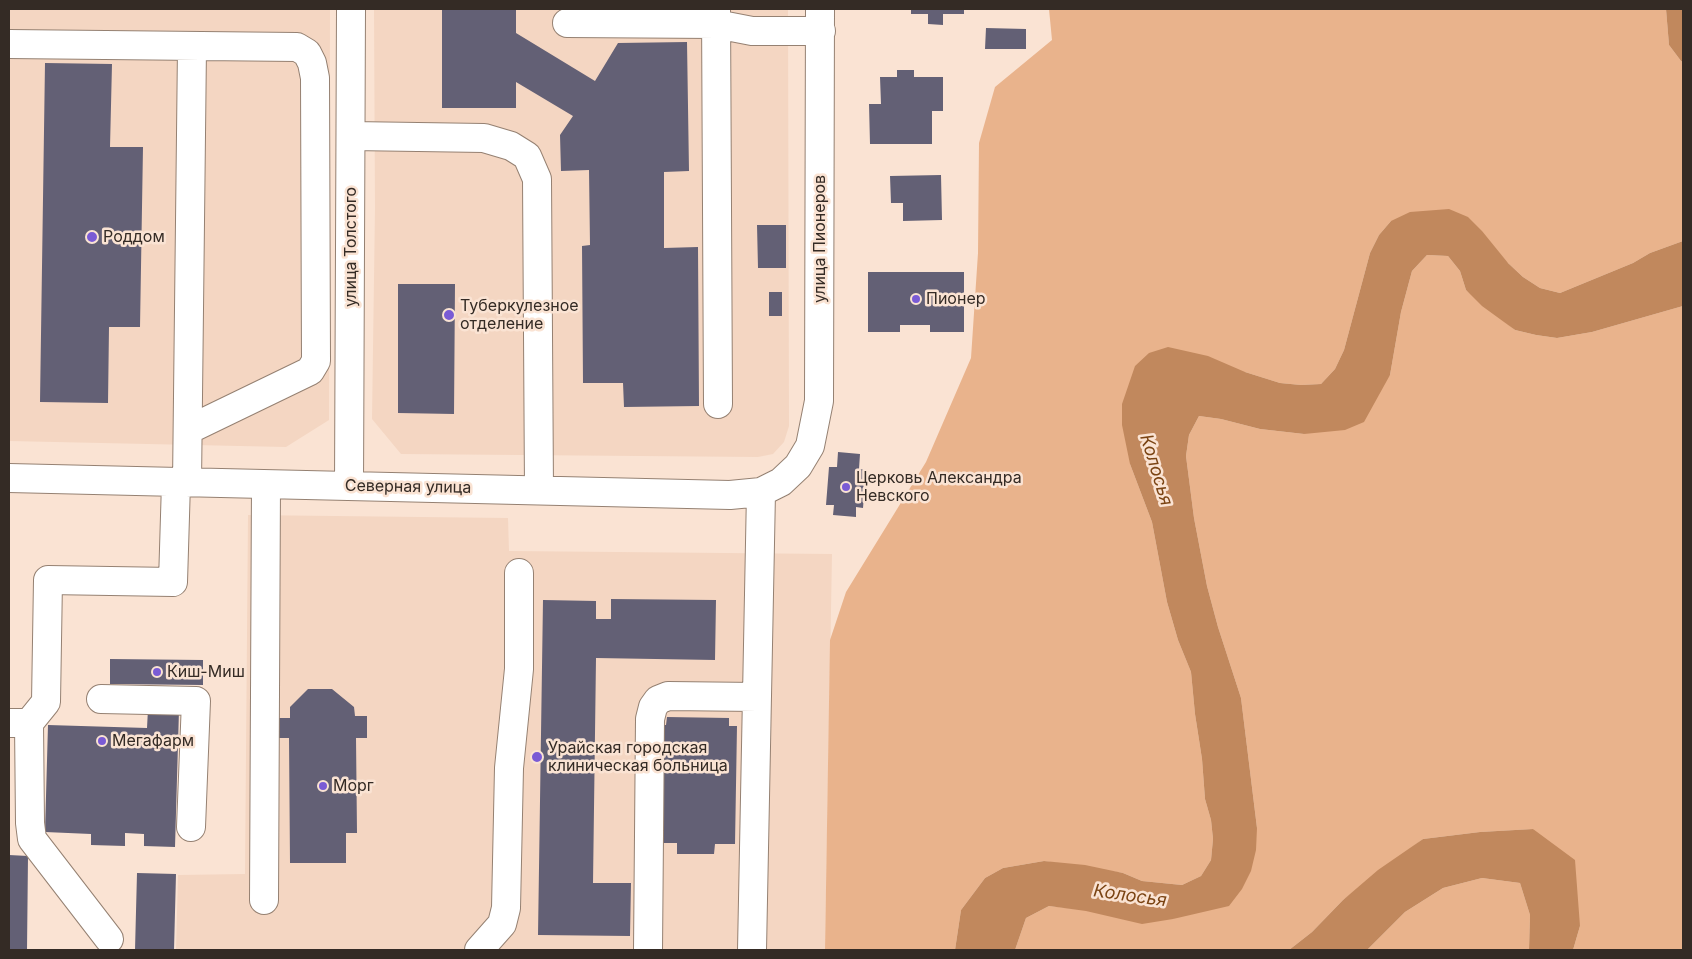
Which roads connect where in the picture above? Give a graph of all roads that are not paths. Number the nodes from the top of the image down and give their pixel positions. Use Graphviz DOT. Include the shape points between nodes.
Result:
graph roads {
  1 [pos="351,9"];
  2 [pos="716,16"];
  3 [pos="821,20"];
  4 [pos="566,23"];
  5 [pos="9,44"];
  6 [pos="192,47"];
  7 [pos="352,136"];
  8 [pos="718,404"];
  9 [pos="188,430"];
  10 [pos="798,466"];
  11 [pos="9,478"];
  12 [pos="182,483"];
  13 [pos="266,484"];
  14 [pos="349,485"];
  15 [pos="539,490"];
  16 [pos="761,492"];
  17 [pos="519,573"];
  18 [pos="757,697"];
  19 [pos="101,699"];
  20 [pos="19,723"];
  21 [pos="191,827"];
  22 [pos="264,900"];
  23 [pos="110,939"];
  24 [pos="479,950"];
  25 [pos="648,950"];
  26 [pos="752,950"];
  1 -- 7 [label="street, улица Толстого"];
  2 -- 3 [label="street" via="752,31"];
  2 -- 4 [label="street"];
  2 -- 8 [label="street"];
  3 -- 10 [label="street, улица Пионеров" via="819,401 810,446"];
  5 -- 6 [label="street"];
  6 -- 9 [label="street"];
  6 -- 9 [label="street" via="297,47 307,53 312,63 315,78 316,361 310,371"];
  7 -- 14 [label="street, улица Толстого"];
  7 -- 15 [label="street" via="484,138 511,146 527,156 537,179"];
  9 -- 12 [label="street"];
  10 -- 16 [label="street, Северная улица" via="781,482"];
  11 -- 12 [label="street, Северная улица"];
  12 -- 13 [label="street, Северная улица"];
  12 -- 20 [label="street" via="172,582 48,580 46,702"];
  13 -- 14 [label="street, Северная улица"];
  13 -- 22 [label="street"];
  14 -- 15 [label="street, Северная улица"];
  15 -- 16 [label="street, Северная улица" via="730,495"];
  16 -- 18 [label="street"];
  17 -- 24 [label="street" via="519,669 509,768 506,908 502,924"];
  18 -- 25 [label="street" via="668,696 658,700 653,707 650,720"];
  18 -- 26 [label="street"];
  19 -- 21 [label="street" via="196,701"];
  20 -- 23 [label="street" via="32,839"];
}
